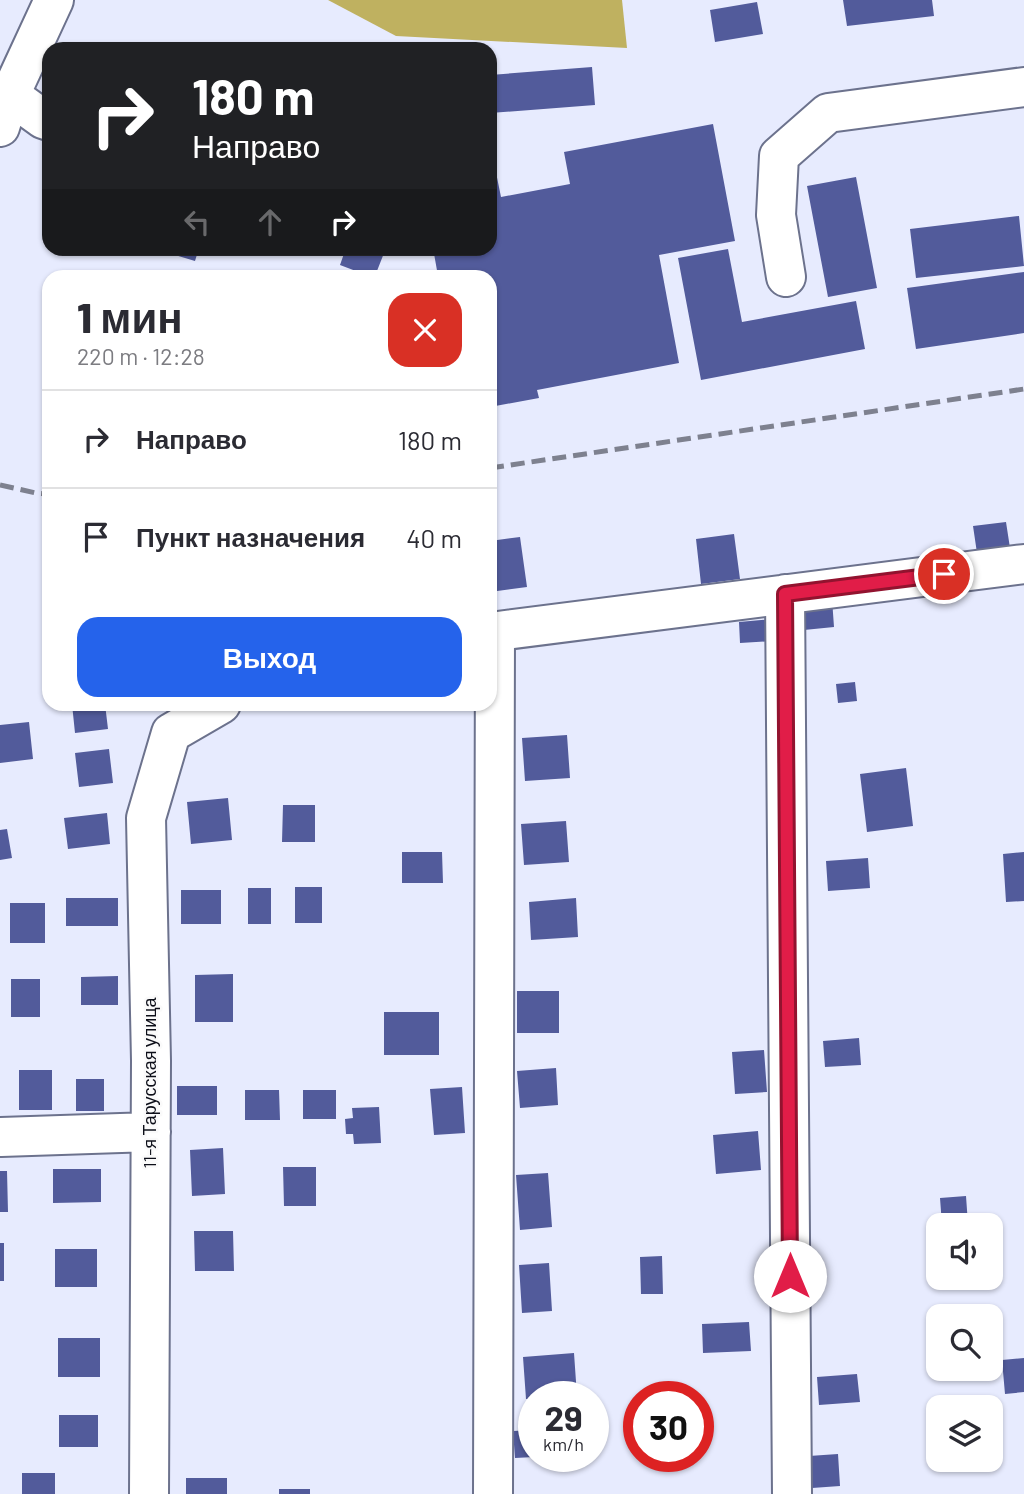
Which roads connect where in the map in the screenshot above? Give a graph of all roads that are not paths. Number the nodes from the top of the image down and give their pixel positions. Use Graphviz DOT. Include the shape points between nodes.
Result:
graph roads {
  1 [pos="54,0"];
  2 [pos="1024,87"];
  3 [pos="3,105"];
  4 [pos="42,119"];
  5 [pos="786,277"];
  6 [pos="1024,564"];
  7 [pos="785,594"];
  8 [pos="497,630"];
  9 [pos="209,711"];
  10 [pos="493,711"];
  11 [pos="151,1132"];
  12 [pos="1,1137"];
  13 [pos="149,1494"];
  14 [pos="493,1494"];
  15 [pos="792,1494"];
  1 -- 3 [label="street"];
  2 -- 5 [label="street" via="828,113 779,156 776,215"];
  3 -- 4 [label="street"];
  6 -- 7 [label="street"];
  7 -- 8 [label="street"];
  7 -- 15 [label="street"];
  9 -- 11 [label="street, 11-я Тарусская улица" via="171,733 146,818"];
  10 -- 14 [label="street"];
  11 -- 12 [label="street"];
  11 -- 13 [label="street, 11-я Тарусская улица"];
}
